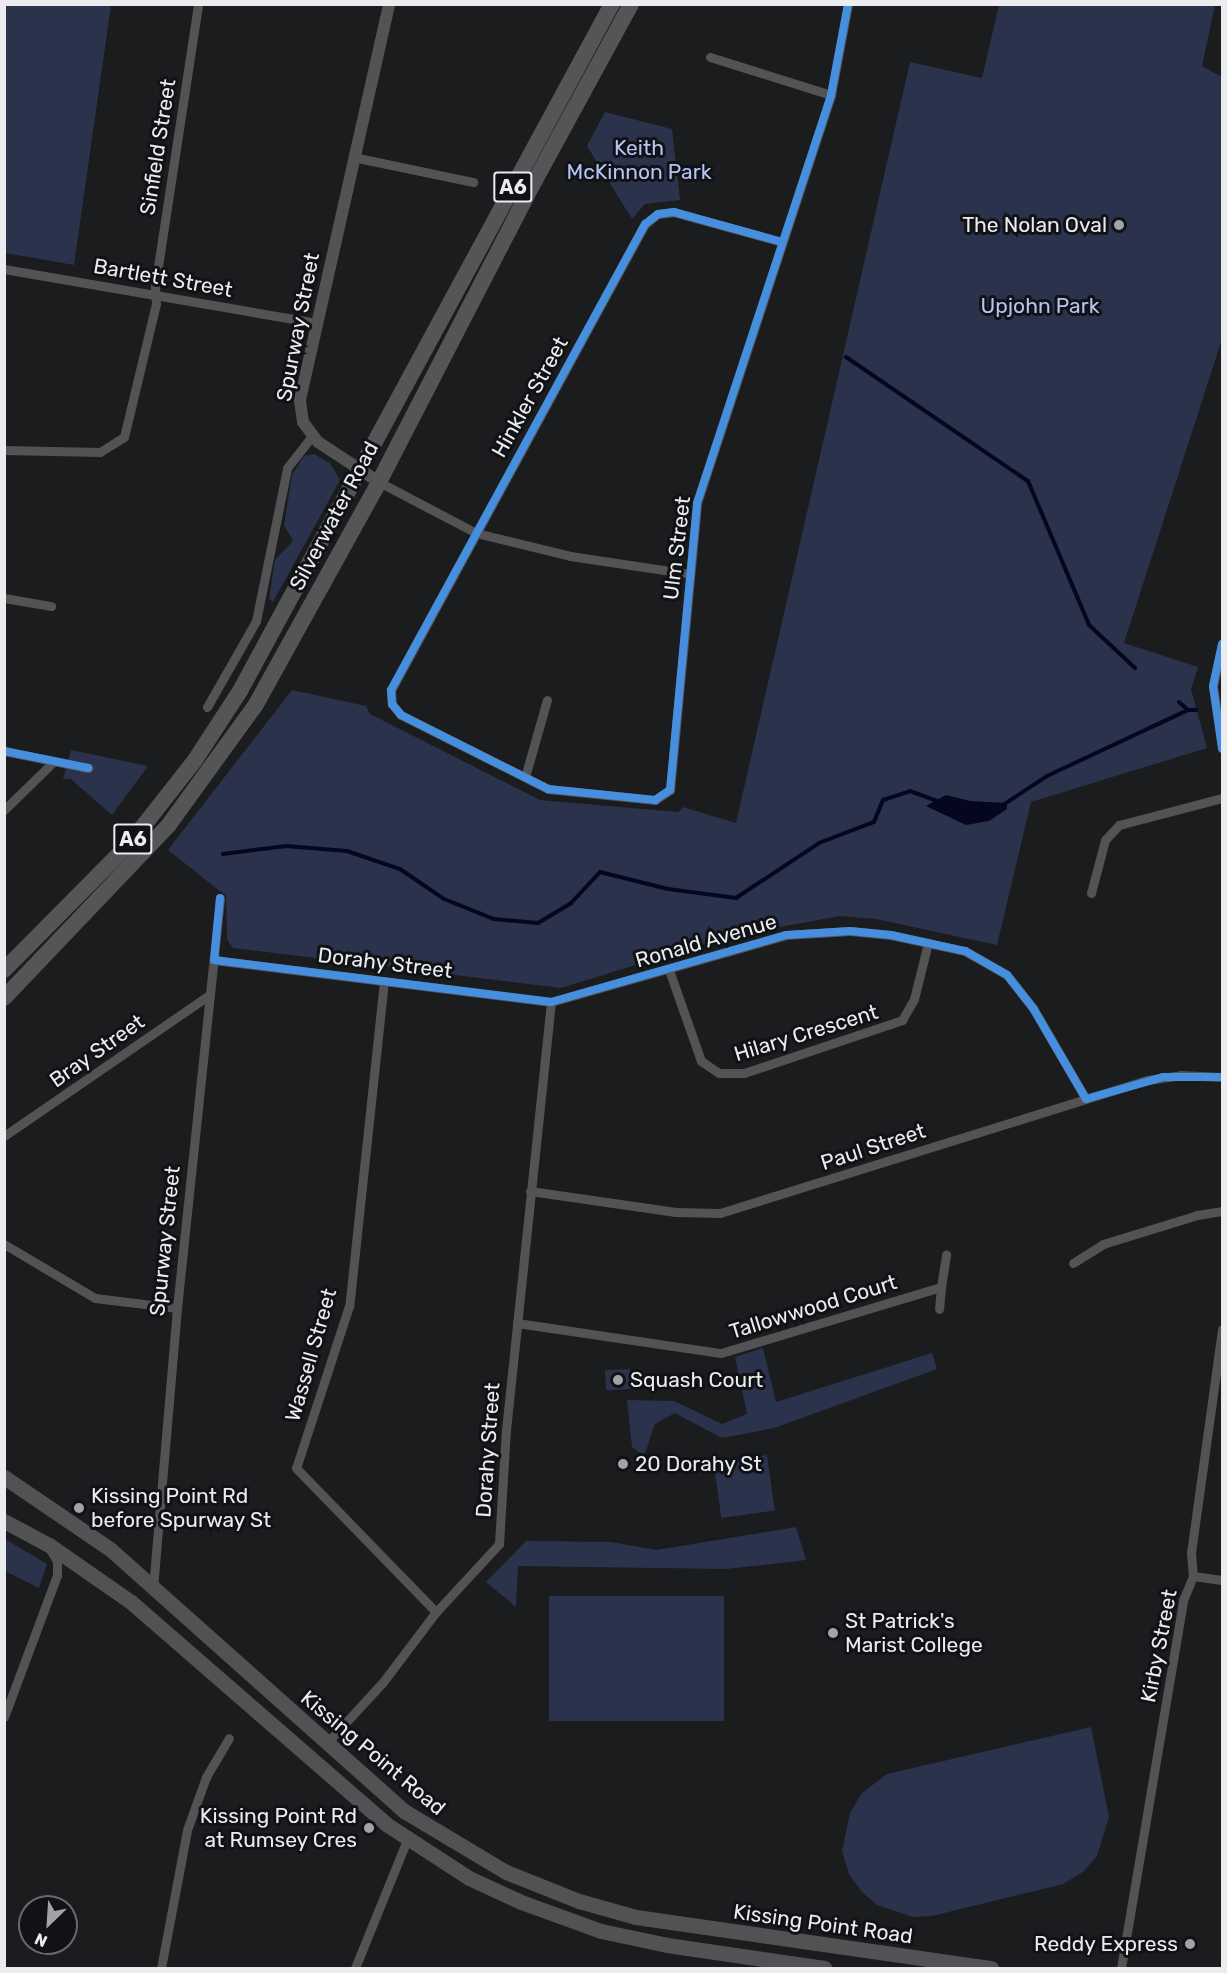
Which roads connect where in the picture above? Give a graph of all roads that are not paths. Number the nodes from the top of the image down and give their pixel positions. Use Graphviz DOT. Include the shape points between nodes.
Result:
graph roads {
  1 [pos="198,4"];
  2 [pos="389,4"];
  3 [pos="612,4"];
  4 [pos="631,4"];
  5 [pos="848,4"];
  6 [pos="710,57"];
  7 [pos="831,95"];
  8 [pos="353,157"];
  9 [pos="473,182"];
  10 [pos="782,242"];
  11 [pos="4,269"];
  12 [pos="156,295"];
  13 [pos="316,323"];
  14 [pos="312,435"];
  15 [pos="4,450"];
  16 [pos="359,470"];
  17 [pos="379,482"];
  18 [pos="476,533"];
  19 [pos="690,574"];
  20 [pos="4,598"];
  21 [pos="51,606"];
  22 [pos="1222,644"];
  23 [pos="547,700"];
  24 [pos="207,707"];
  25 [pos="400,715"];
  26 [pos="1222,748"];
  27 [pos="4,752"];
  28 [pos="53,762"];
  29 [pos="88,768"];
  30 [pos="525,777"];
  31 [pos="1222,798"];
  32 [pos="4,810"];
  33 [pos="1091,893"];
  34 [pos="220,898"];
  35 [pos="928,943"];
  36 [pos="214,960"];
  37 [pos="4,970"];
  38 [pos="669,970"];
  39 [pos="384,981"];
  40 [pos="209,995"];
  41 [pos="4,998"];
  42 [pos="551,1002"];
  43 [pos="1222,1077"];
  44 [pos="1086,1099"];
  45 [pos="4,1136"];
  46 [pos="530,1191"];
  47 [pos="1222,1211"];
  48 [pos="4,1244"];
  49 [pos="946,1254"];
  50 [pos="1073,1263"];
  51 [pos="941,1287"];
  52 [pos="177,1308"];
  53 [pos="939,1309"];
  54 [pos="517,1323"];
  55 [pos="1222,1329"];
  56 [pos="4,1477"];
  57 [pos="4,1521"];
  58 [pos="49,1545"];
  59 [pos="1193,1576"];
  60 [pos="1222,1580"];
  61 [pos="153,1588"];
  62 [pos="436,1612"];
  63 [pos="4,1717"];
  64 [pos="230,1738"];
  65 [pos="326,1744"];
  66 [pos="407,1840"];
  67 [pos="926,1964"];
  68 [pos="161,1968"];
  69 [pos="355,1968"];
  70 [pos="824,1968"];
  71 [pos="991,1968"];
  72 [pos="1121,1968"];
  1 -- 12 [label="street, Sinfield Street"];
  2 -- 8 [label="street, Spurway Street"];
  3 -- 16 [label="highway, Silverwater Road / A6"];
  4 -- 17 [label="highway, Silverwater Road / A6" via="526,195"];
  5 -- 7 [label="street, Ulm Street"];
  6 -- 7 [label="street"];
  7 -- 10 [label="street, Ulm Street"];
  8 -- 9 [label="street"];
  8 -- 13 [label="street, Spurway Street"];
  10 -- 18 [label="street, Hinkler Street" via="674,212 658,214 645,224"];
  10 -- 19 [label="street, Ulm Street" via="697,502"];
  11 -- 12 [label="street, Bartlett Street"];
  12 -- 13 [label="street, Bartlett Street"];
  12 -- 15 [label="street, Sinfield Street" via="124,437 100,452"];
  13 -- 14 [label="street, Spurway Street" via="300,400 303,422"];
  14 -- 16 [label="street"];
  14 -- 24 [label="street" via="287,468 256,621"];
  16 -- 17 [label="street"];
  16 -- 37 [label="highway, Silverwater Road / A6" via="240,691 195,760 130,843"];
  17 -- 18 [label="street"];
  17 -- 41 [label="highway, Silverwater Road / A6" via="277,670 220,759 141,857"];
  18 -- 19 [label="street" via="570,556"];
  18 -- 25 [label="street, Hinkler Street" via="391,690 392,704"];
  19 -- 30 [label="street, Ulm Street" via="670,790 655,800 549,789"];
  20 -- 21 [label="street"];
  22 -- 26 [label="street" via="1213,686"];
  23 -- 30 [label="street"];
  25 -- 30 [label="street, Ulm Street"];
  27 -- 28 [label="street"];
  28 -- 29 [label="street"];
  28 -- 32 [label="street"];
  31 -- 33 [label="street" via="1119,825 1106,840"];
  34 -- 36 [label="street, Spurway Street"];
  35 -- 38 [label="street, Ronald Avenue" via="850,931 786,935"];
  35 -- 38 [label="street, Hilary Crescent" via="914,999 902,1020 737,1074 719,1073 701,1061"];
  35 -- 44 [label="street, Ronald Avenue" via="980,956 1007,975 1033,1008"];
  36 -- 39 [label="street, Dorahy Street"];
  36 -- 40 [label="street, Spurway Street"];
  38 -- 42 [label="street, Ronald Avenue"];
  39 -- 42 [label="street, Dorahy Street"];
  39 -- 62 [label="street, Wassell Street" via="349,1306 296,1468"];
  40 -- 45 [label="street, Bray Street"];
  40 -- 52 [label="street, Spurway Street"];
  42 -- 46 [label="street, Dorahy Street"];
  43 -- 44 [label="street, Paul Street" via="1163,1077"];
  44 -- 46 [label="street, Paul Street" via="720,1213 675,1212"];
  46 -- 54 [label="street, Dorahy Street"];
  47 -- 50 [label="street" via="1103,1244"];
  48 -- 52 [label="street" via="95,1298"];
  49 -- 51 [label="street"];
  51 -- 53 [label="street"];
  51 -- 54 [label="street, Tallowwood Court" via="721,1353"];
  52 -- 61 [label="street, Spurway Street"];
  54 -- 62 [label="street, Dorahy Street" via="499,1544"];
  55 -- 59 [label="street, Kirby Street" via="1191,1553"];
  56 -- 61 [label="main road, Kissing Point Road" via="80,1526"];
  57 -- 58 [label="main road, Kissing Point Road"];
  58 -- 63 [label="street" via="57,1561 52,1591"];
  58 -- 66 [label="main road, Kissing Point Road" via="130,1602"];
  59 -- 60 [label="street"];
  59 -- 72 [label="street, Kirby Street" via="1183,1600"];
  61 -- 65 [label="main road, Kissing Point Road"];
  62 -- 65 [label="street, Dorahy Street" via="383,1682"];
  64 -- 68 [label="street" via="206,1776 187,1830"];
  65 -- 67 [label="main road, Kissing Point Road" via="404,1811 449,1841 506,1872 579,1901 680,1925"];
  66 -- 69 [label="street"];
  66 -- 70 [label="main road, Kissing Point Road" via="488,1887 577,1924 667,1946"];
  67 -- 71 [label="main road, Kissing Point Road"];
}
